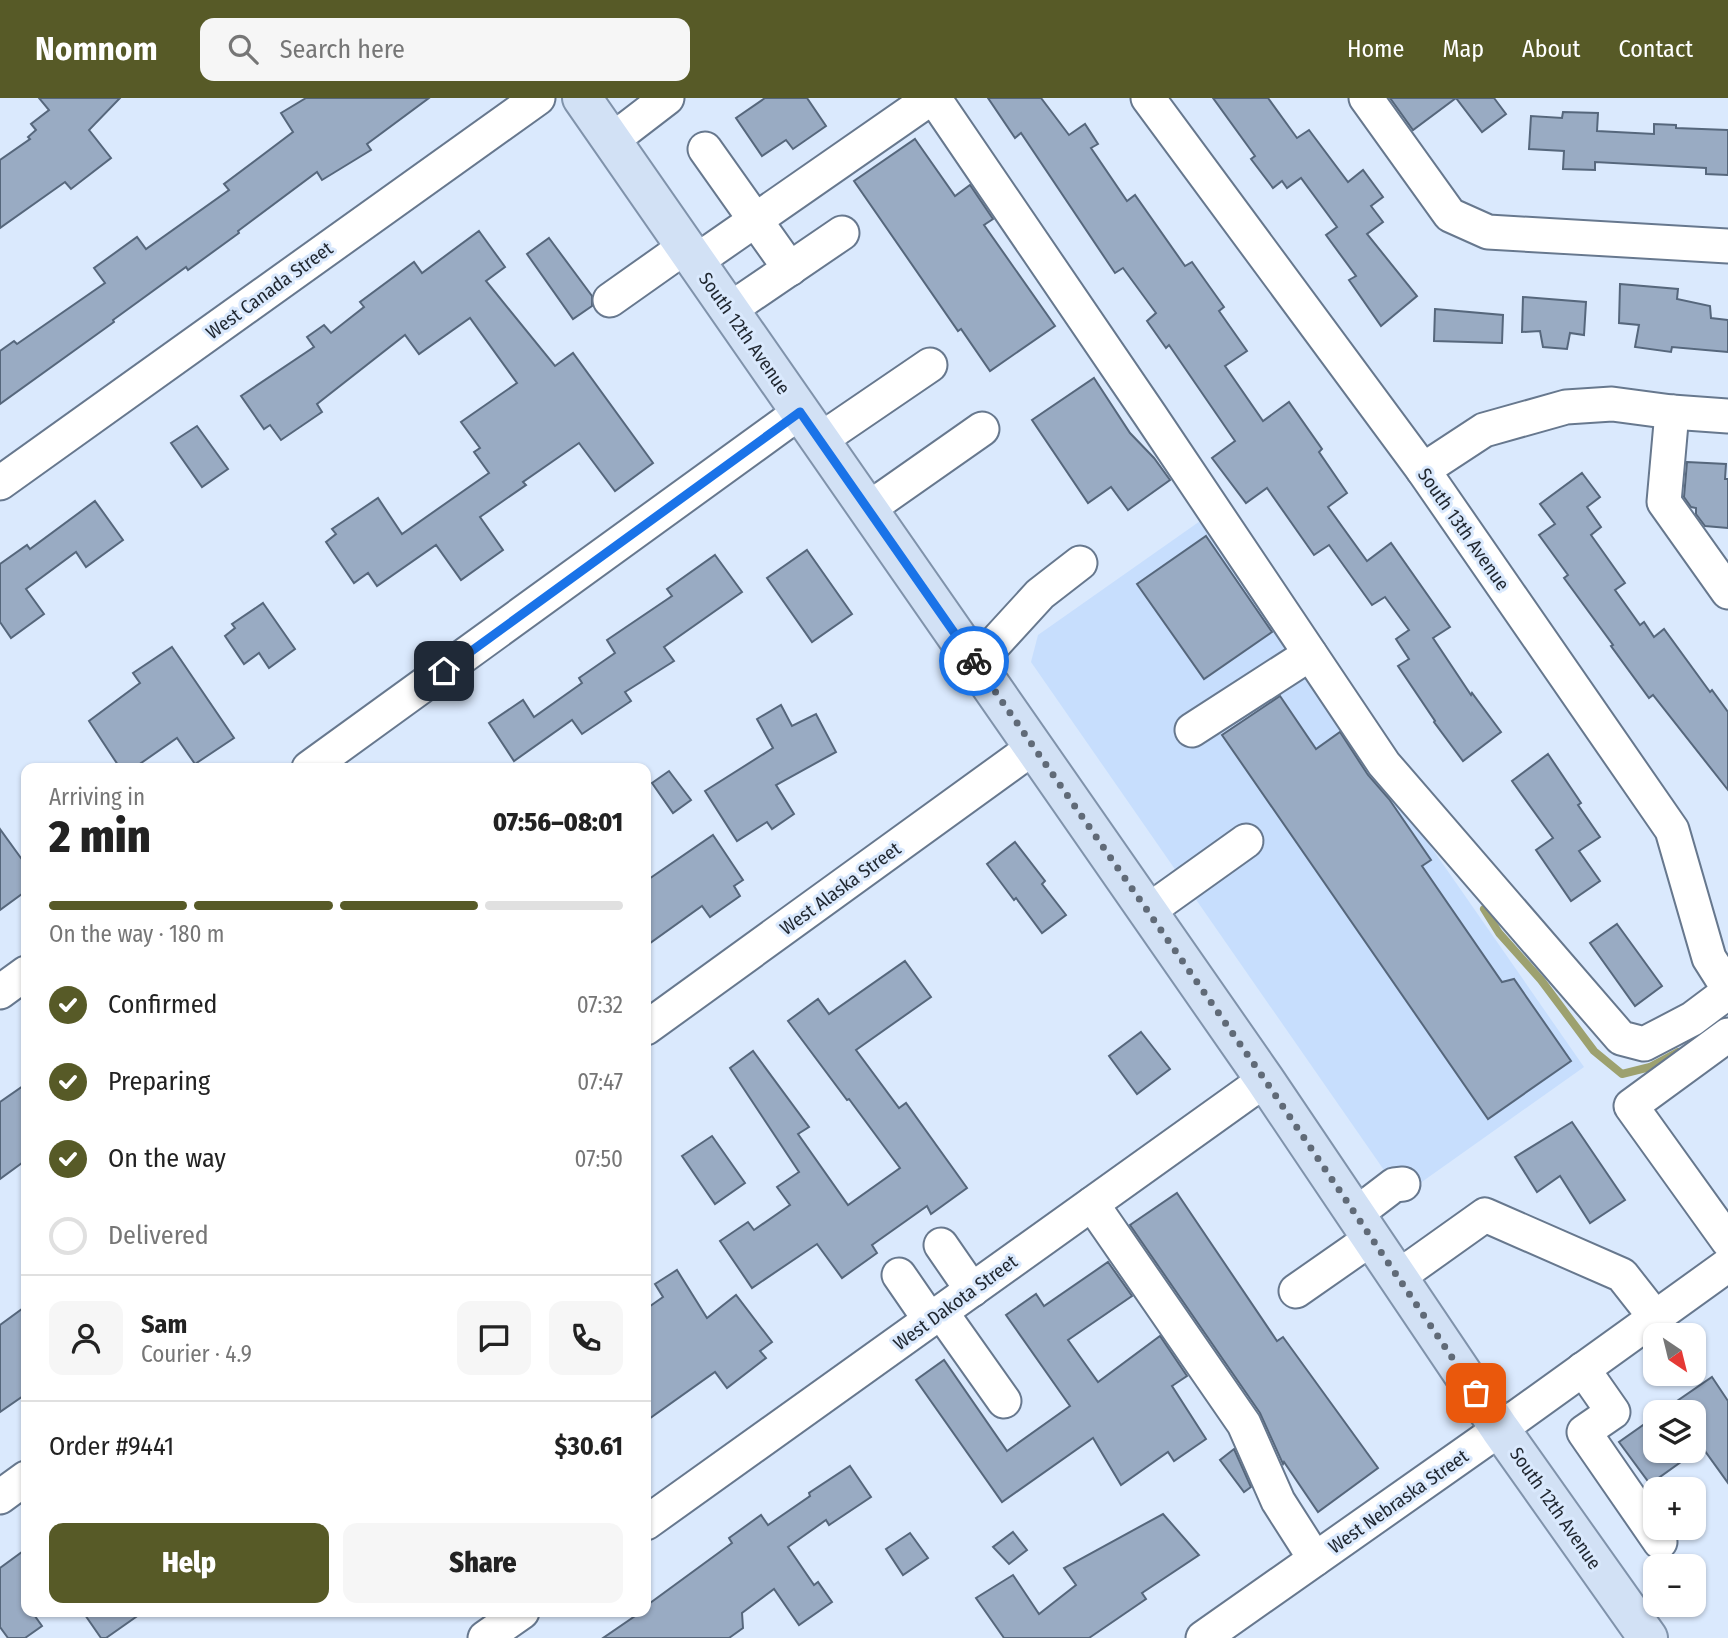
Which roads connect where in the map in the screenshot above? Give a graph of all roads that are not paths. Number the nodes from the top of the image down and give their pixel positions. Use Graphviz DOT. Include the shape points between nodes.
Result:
graph roads {
  1 [pos="538,98"];
  2 [pos="582,98"];
  3 [pos="667,98"];
  4 [pos="932,98"];
  5 [pos="1148,98"];
  6 [pos="1366,98"];
  7 [pos="611,141"];
  8 [pos="705,149"];
  9 [pos="756,220"];
  10 [pos="842,233"];
  11 [pos="1728,246"];
  12 [pos="690,254"];
  13 [pos="790,269"];
  14 [pos="610,300"];
  15 [pos="729,310"];
  16 [pos="930,365"];
  17 [pos="1672,412"];
  18 [pos="1728,416"];
  19 [pos="810,426"];
  20 [pos="982,429"];
  21 [pos="1423,470"];
  22 [pos="0,483"];
  23 [pos="867,509"];
  24 [pos="1080,563"];
  25 [pos="1728,592"];
  26 [pos="1310,654"];
  27 [pos="976,664"];
  28 [pos="1192,730"];
  29 [pos="1034,747"];
  30 [pos="316,763"];
  31 [pos="1246,841"];
  32 [pos="1148,911"];
  33 [pos="21,977"];
  34 [pos="1728,990"];
  35 [pos="0,992"];
  36 [pos="651,1024"];
  37 [pos="1728,1035"];
  38 [pos="1265,1080"];
  39 [pos="1403,1184"];
  40 [pos="1093,1204"];
  41 [pos="1364,1226"];
  42 [pos="1728,1241"];
  43 [pos="940,1245"];
  44 [pos="1728,1265"];
  45 [pos="899,1275"];
  46 [pos="1398,1277"];
  47 [pos="972,1290"];
  48 [pos="1296,1291"];
  49 [pos="935,1316"];
  50 [pos="1662,1322"];
  51 [pos="1583,1369"];
  52 [pos="1004,1401"];
  53 [pos="1500,1429"];
  54 [pos="21,1482"];
  55 [pos="0,1497"];
  56 [pos="651,1519"];
  57 [pos="1660,1542"];
  58 [pos="1315,1559"];
  59 [pos="515,1617"];
  60 [pos="485,1638"];
  61 [pos="1203,1638"];
  62 [pos="1648,1638"];
  1 -- 22 [label="street, West Canada Street"];
  2 -- 7 [label="main road, South 12th Avenue"];
  3 -- 7 [label="street"];
  4 -- 9 [label="street"];
  4 -- 26 [label="street"];
  5 -- 21 [label="street, South 13th Avenue"];
  6 -- 11 [label="street" via="1450,215 1488,232"];
  7 -- 12 [label="main road, South 12th Avenue"];
  8 -- 9 [label="street"];
  9 -- 12 [label="street"];
  9 -- 13 [label="street"];
  10 -- 13 [label="street"];
  12 -- 14 [label="street"];
  12 -- 15 [label="main road, South 12th Avenue"];
  13 -- 15 [label="street"];
  15 -- 19 [label="main road, South 12th Avenue"];
  16 -- 19 [label="street"];
  17 -- 18 [label="street"];
  17 -- 21 [label="street" via="1612,404 1566,407 1484,430"];
  17 -- 25 [label="street" via="1664,502"];
  19 -- 23 [label="main road, South 12th Avenue"];
  19 -- 30 [label="street"];
  20 -- 23 [label="street"];
  21 -- 34 [label="street, South 13th Avenue" via="1672,830 1709,958"];
  23 -- 27 [label="main road, South 12th Avenue"];
  24 -- 27 [label="street" via="1040,594"];
  26 -- 28 [label="street"];
  26 -- 34 [label="street" via="1384,764 1621,1038 1644,1044 1692,1019"];
  27 -- 29 [label="main road, South 12th Avenue"];
  29 -- 32 [label="main road, South 12th Avenue"];
  29 -- 36 [label="street, West Alaska Street"];
  31 -- 32 [label="street"];
  32 -- 38 [label="main road, South 12th Avenue"];
  33 -- 35 [label="street"];
  37 -- 42 [label="street" via="1631,1106"];
  38 -- 40 [label="street, West Dakota Street"];
  38 -- 41 [label="main road, South 12th Avenue"];
  39 -- 41 [label="street" via="1394,1185"];
  40 -- 47 [label="street, West Dakota Street"];
  40 -- 58 [label="street" via="1244,1424 1278,1501"];
  41 -- 46 [label="main road, South 12th Avenue"];
  41 -- 48 [label="street"];
  43 -- 47 [label="street"];
  44 -- 50 [label="street, West Nebraska Street"];
  45 -- 49 [label="street"];
  46 -- 50 [label="street" via="1485,1215 1622,1275"];
  46 -- 53 [label="main road, South 12th Avenue"];
  47 -- 49 [label="street, West Dakota Street"];
  49 -- 52 [label="street"];
  49 -- 56 [label="street, West Dakota Street"];
  50 -- 51 [label="street, West Nebraska Street"];
  51 -- 53 [label="street, West Nebraska Street"];
  51 -- 57 [label="street" via="1613,1412 1584,1432"];
  53 -- 58 [label="street, West Nebraska Street"];
  53 -- 62 [label="main road, South 12th Avenue"];
  54 -- 55 [label="street"];
  58 -- 61 [label="street, West Nebraska Street"];
  59 -- 60 [label="street"];
}
